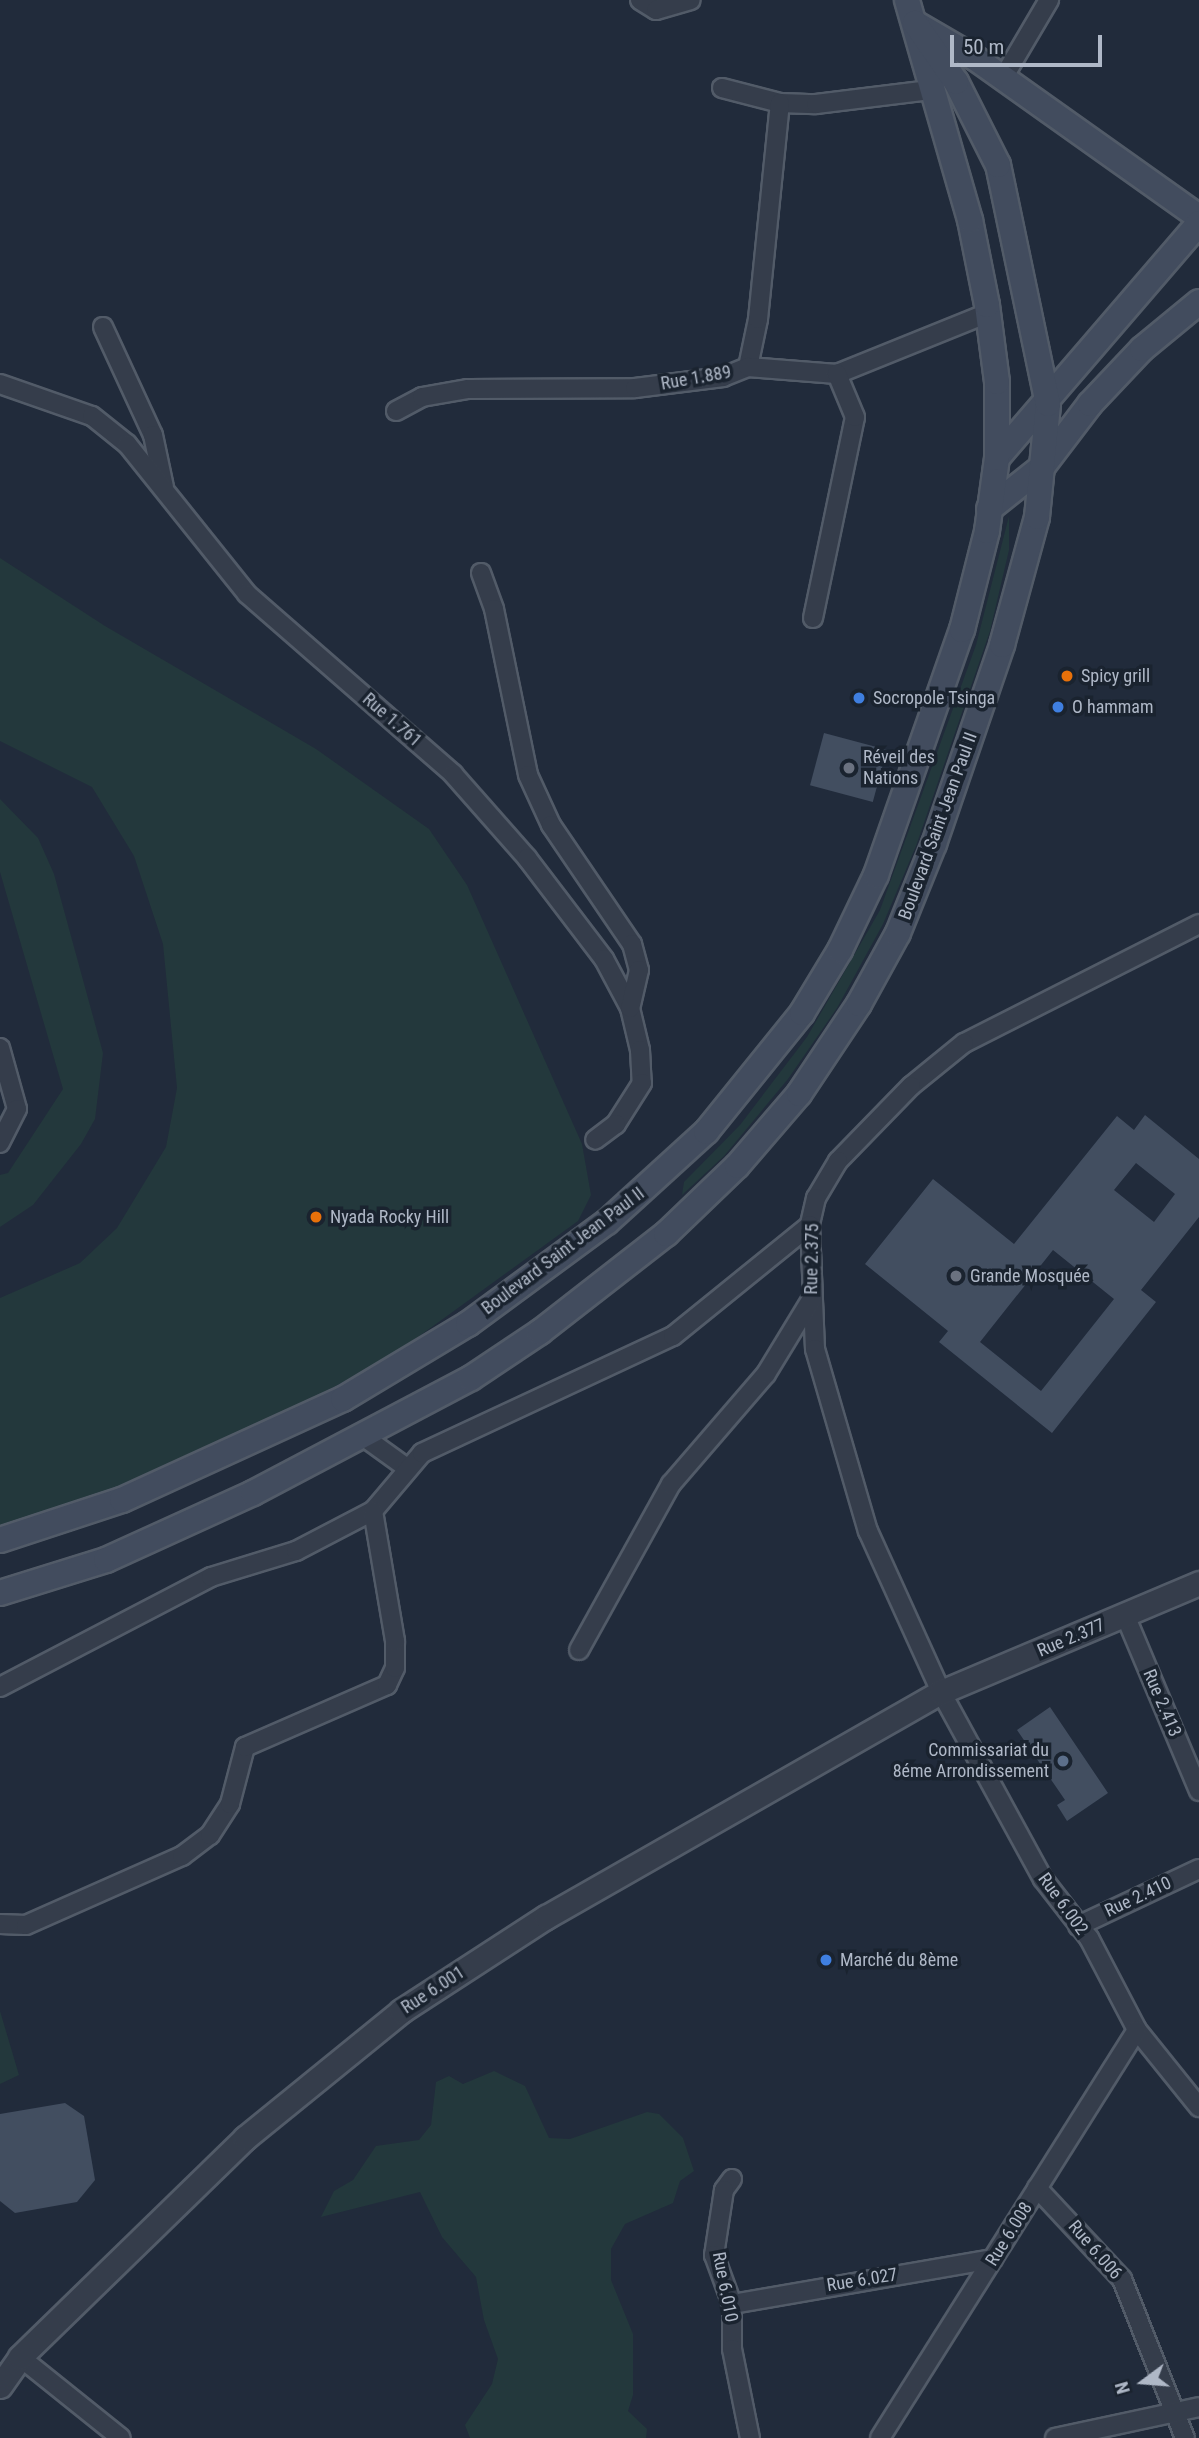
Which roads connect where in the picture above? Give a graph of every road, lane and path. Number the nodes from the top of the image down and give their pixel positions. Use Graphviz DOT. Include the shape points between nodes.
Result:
graph roads {
  1 [pos="640,0"];
  2 [pos="691,0"];
  3 [pos="1049,0"];
  4 [pos="911,11"];
  5 [pos="1003,78"];
  6 [pos="722,88"];
  7 [pos="930,90"];
  8 [pos="780,103"];
  9 [pos="1199,217"];
  10 [pos="1199,223"];
  11 [pos="1199,302"];
  12 [pos="988,313"];
  13 [pos="103,327"];
  14 [pos="748,367"];
  15 [pos="838,374"];
  16 [pos="0,384"];
  17 [pos="1048,404"];
  18 [pos="396,411"];
  19 [pos="997,458"];
  20 [pos="1043,466"];
  21 [pos="164,489"];
  22 [pos="989,509"];
  23 [pos="481,573"];
  24 [pos="813,618"];
  25 [pos="1199,924"];
  26 [pos="630,1009"];
  27 [pos="0,1048"];
  28 [pos="596,1140"];
  29 [pos="0,1143"];
  30 [pos="810,1225"];
  31 [pos="810,1300"];
  32 [pos="364,1437"];
  33 [pos="407,1468"];
  34 [pos="373,1511"];
  35 [pos="0,1540"];
  36 [pos="1199,1583"];
  37 [pos="0,1593"];
  38 [pos="1125,1615"];
  39 [pos="579,1650"];
  40 [pos="0,1687"];
  41 [pos="941,1692"];
  42 [pos="1199,1791"];
  43 [pos="1199,1869"];
  44 [pos="0,1924"];
  45 [pos="1078,1926"];
  46 [pos="1137,2030"];
  47 [pos="1199,2107"];
  48 [pos="732,2179"];
  49 [pos="1037,2188"];
  50 [pos="993,2259"];
  51 [pos="732,2304"];
  52 [pos="20,2357"];
  53 [pos="0,2386"];
  54 [pos="1199,2407"];
  55 [pos="1176,2415"];
  56 [pos="121,2438"];
  57 [pos="750,2438"];
  58 [pos="880,2438"];
  59 [pos="1055,2438"];
  60 [pos="1185,2438"];
  1 -- 2 [label="street" via="656,10"];
  3 -- 5 [label="street"];
  4 -- 5 [label="main road"];
  4 -- 7 [label="main road, Boulevard Saint Jean Paul II"];
  4 -- 17 [label="main road, Boulevard Saint Jean Paul II" via="962,91 998,165"];
  5 -- 9 [label="main road"];
  6 -- 8 [label="street"];
  7 -- 8 [label="street" via="849,101"];
  7 -- 12 [label="main road, Boulevard Saint Jean Paul II" via="970,220"];
  8 -- 14 [label="street" via="758,319"];
  10 -- 17 [label="main road"];
  11 -- 20 [label="main road" via="1142,349"];
  12 -- 15 [label="street" via="873,355"];
  12 -- 19 [label="main road, Boulevard Saint Jean Paul II" via="997,382"];
  13 -- 21 [label="street" via="153,435"];
  14 -- 15 [label="street, Rue 1.889"];
  14 -- 18 [label="street, Rue 1.889" via="723,377 635,388 468,389 422,397"];
  15 -- 24 [label="street" via="855,417"];
  16 -- 21 [label="street, Rue 1.761" via="92,415 127,444"];
  17 -- 19 [label="main road"];
  17 -- 20 [label="main road, Boulevard Saint Jean Paul II"];
  19 -- 22 [label="main road, Boulevard Saint Jean Paul II"];
  20 -- 22 [label="main road"];
  20 -- 32 [label="main road, Boulevard Saint Jean Paul II" via="1037,517 1002,645 934,844 898,933 799,1094 737,1166 641,1255 471,1378"];
  21 -- 26 [label="street, Rue 1.761" via="247,594 453,774 527,858 604,959"];
  22 -- 35 [label="main road, Boulevard Saint Jean Paul II" via="962,630 876,875 802,1013 706,1132 607,1222 401,1367 343,1399 122,1500"];
  23 -- 26 [label="street" via="494,609 528,775 551,825 632,944 639,970"];
  25 -- 30 [label="street, Rue 2.375" via="964,1043 911,1086 838,1161 816,1198"];
  26 -- 28 [label="street, Rue 1.761" via="642,1083 616,1124"];
  27 -- 29 [label="street" via="17,1109"];
  30 -- 31 [label="street, Rue 2.375"];
  30 -- 33 [label="street" via="673,1336 422,1453"];
  31 -- 39 [label="street" via="766,1374 671,1484"];
  31 -- 41 [label="street, Rue 2.375" via="815,1349 868,1531"];
  32 -- 33 [label="street"];
  32 -- 37 [label="main road, Boulevard Saint Jean Paul II" via="106,1560"];
  33 -- 34 [label="street" via="395,1491"];
  34 -- 40 [label="street" via="296,1551 211,1577"];
  34 -- 44 [label="street" via="395,1641 395,1668 387,1685 246,1747 230,1804 210,1835 182,1856 26,1925"];
  36 -- 38 [label="street, Rue 2.377"];
  38 -- 41 [label="street, Rue 2.377"];
  38 -- 42 [label="street, Rue 2.413"];
  41 -- 45 [label="street, Rue 6.002" via="1043,1880"];
  41 -- 52 [label="street, Rue 6.001" via="546,1917 401,2011 245,2138"];
  43 -- 45 [label="street, Rue 2.410"];
  45 -- 46 [label="street, Rue 6.002"];
  46 -- 47 [label="street, Rue 6.002"];
  46 -- 49 [label="street, Rue 6.008"];
  48 -- 51 [label="street, Rue 6.010" via="723,2190 714,2255"];
  49 -- 50 [label="street, Rue 6.008"];
  49 -- 55 [label="street, Rue 6.006" via="1122,2279"];
  50 -- 51 [label="street, Rue 6.027"];
  50 -- 58 [label="street, Rue 6.008"];
  51 -- 57 [label="street, Rue 6.010" via="733,2349"];
  52 -- 53 [label="street, Rue 6.001"];
  52 -- 56 [label="street"];
  54 -- 55 [label="street"];
  55 -- 59 [label="street"];
  55 -- 60 [label="street, Rue 6.006"];
}
